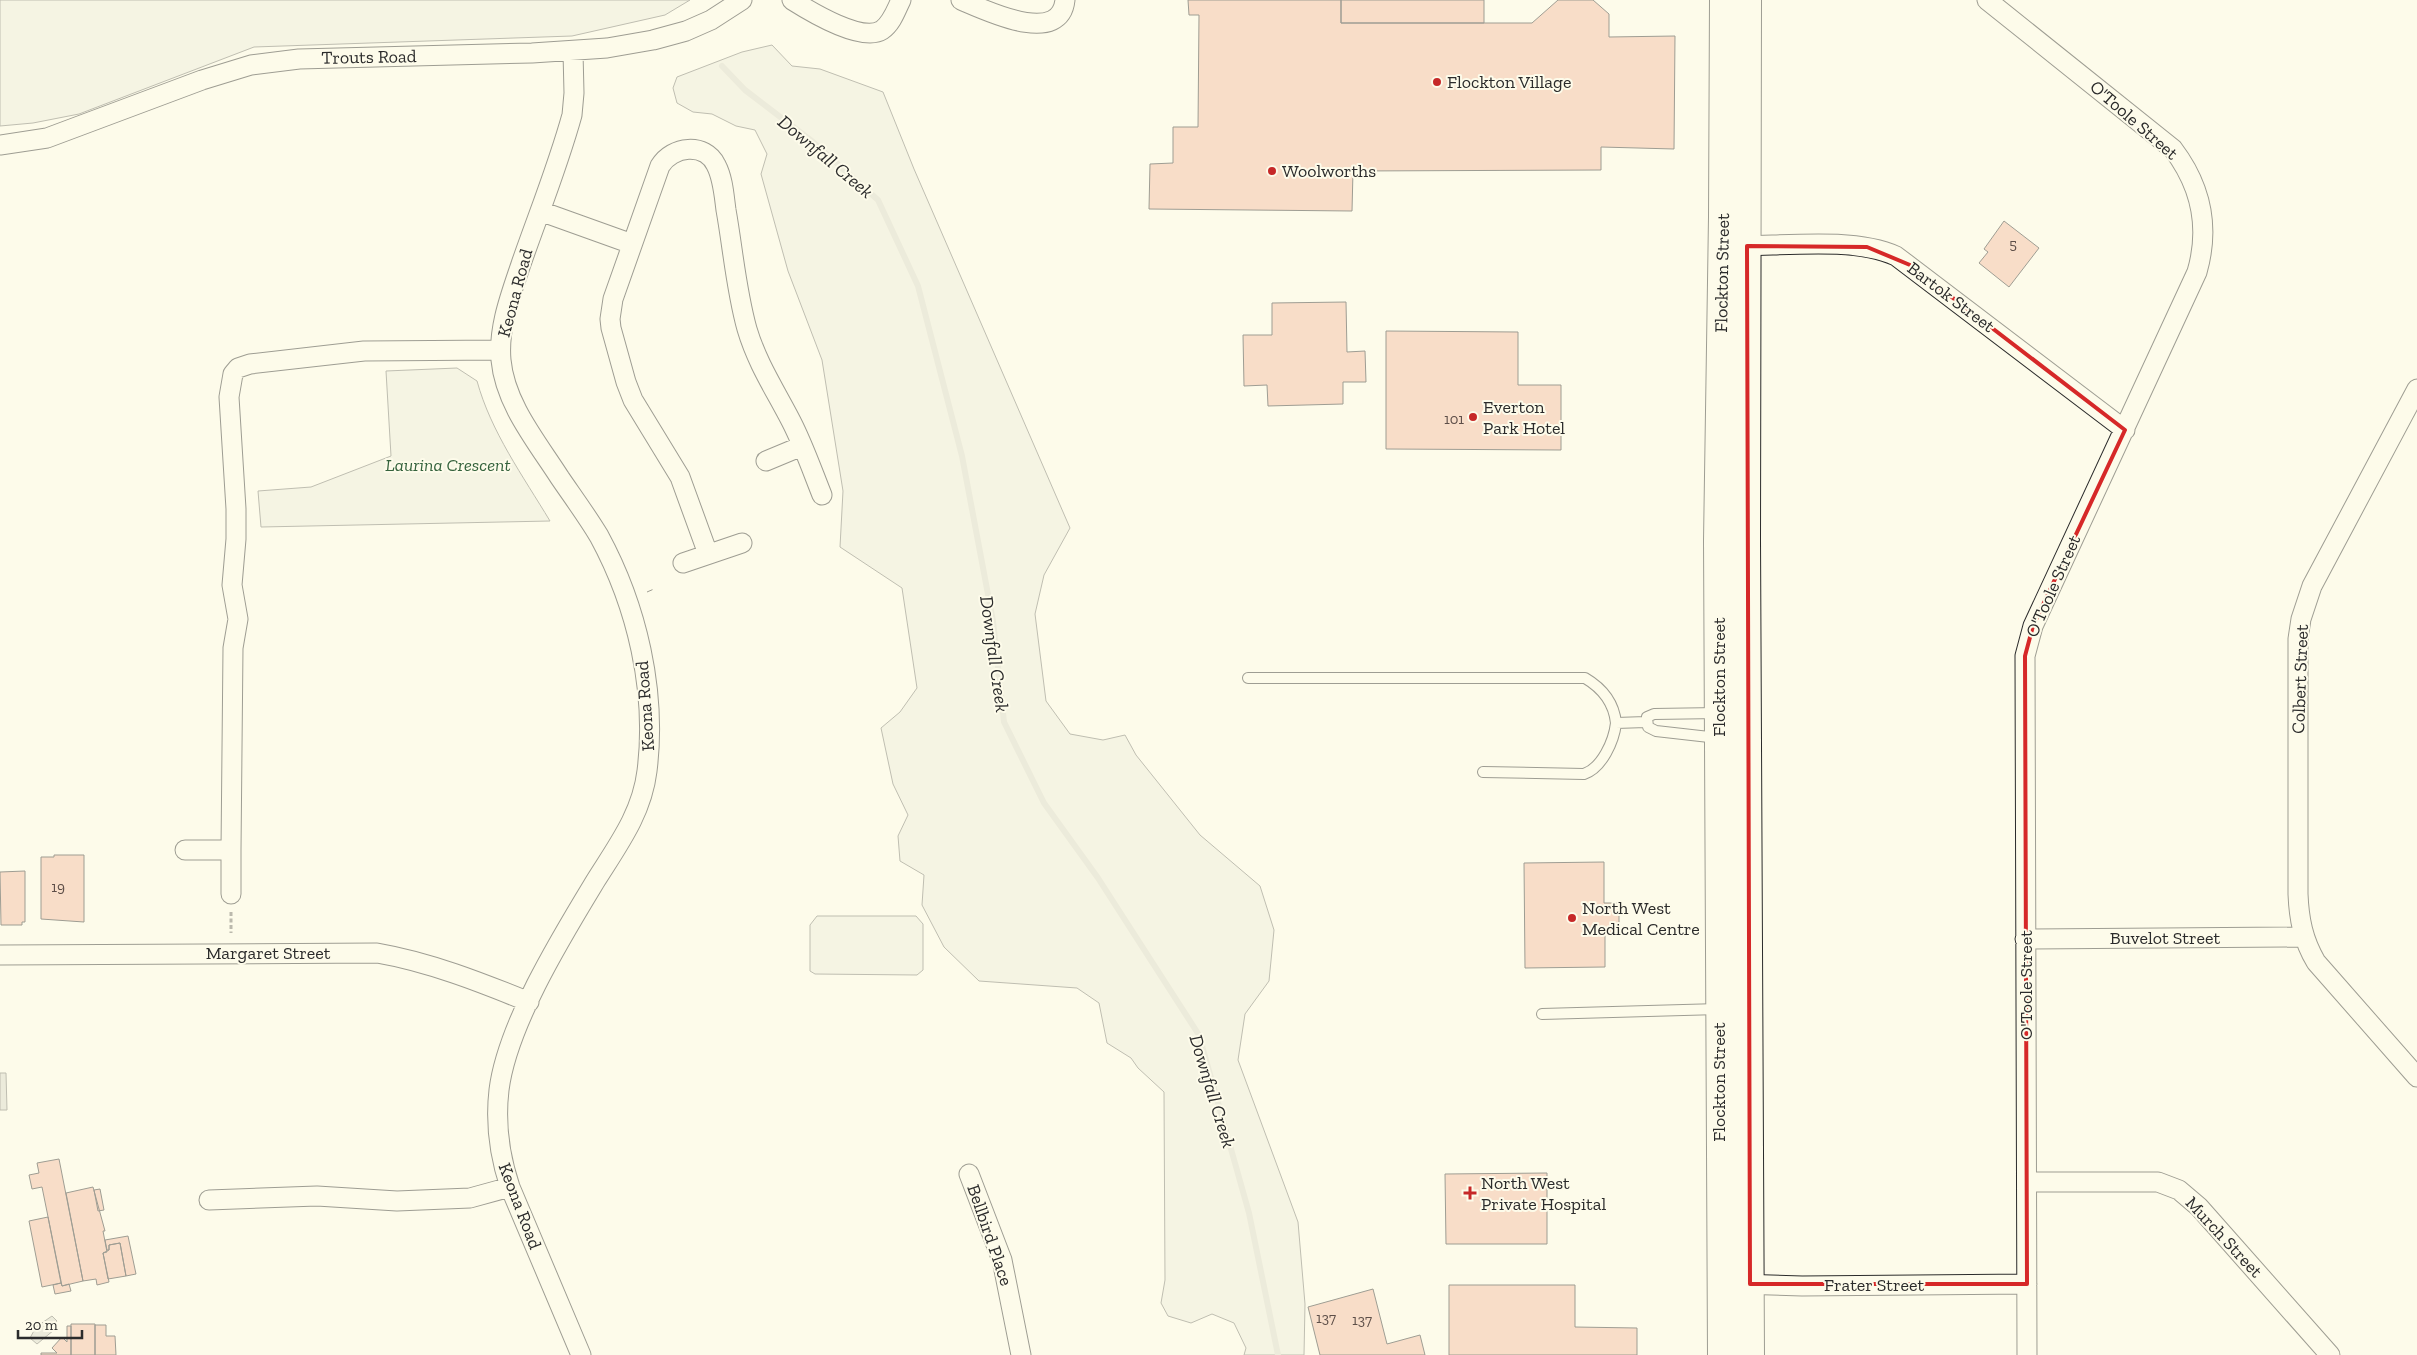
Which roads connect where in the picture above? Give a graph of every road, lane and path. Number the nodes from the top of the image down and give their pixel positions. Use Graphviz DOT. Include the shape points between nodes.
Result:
graph roads {
  1 [pos="742,0"];
  2 [pos="792,0"];
  3 [pos="901,0"];
  4 [pos="961,0"];
  5 [pos="1065,0"];
  6 [pos="1724,0"];
  7 [pos="1747,0"];
  8 [pos="1987,0"];
  9 [pos="573,52"];
  10 [pos="0,145"];
  11 [pos="540,211"];
  12 [pos="632,244"];
  13 [pos="1747,246"];
  14 [pos="500,350"];
  15 [pos="2417,389"];
  16 [pos="2124,430"];
  17 [pos="802,446"];
  18 [pos="766,461"];
  19 [pos="822,495"];
  20 [pos="742,543"];
  21 [pos="708,554"];
  22 [pos="683,563"];
  23 [pos="1248,678"];
  24 [pos="1646,722"];
  25 [pos="1616,723"];
  26 [pos="1719,725"];
  27 [pos="1483,772"];
  28 [pos="185,850"];
  29 [pos="231,850"];
  30 [pos="231,894"];
  31 [pos="2304,937"];
  32 [pos="2025,939"];
  33 [pos="231,953"];
  34 [pos="0,955"];
  35 [pos="529,1002"];
  36 [pos="1719,1009"];
  37 [pos="1542,1014"];
  38 [pos="2417,1077"];
  39 [pos="969,1174"];
  40 [pos="2026,1182"];
  41 [pos="510,1187"];
  42 [pos="209,1200"];
  43 [pos="1721,1284"];
  44 [pos="1750,1284"];
  45 [pos="2027,1284"];
  46 [pos="581,1355"];
  47 [pos="1021,1355"];
  48 [pos="1722,1355"];
  49 [pos="1750,1355"];
  50 [pos="2028,1355"];
  51 [pos="2330,1355"];
  1 -- 9 [label="street, Trouts Road" via="711,20 671,36"];
  2 -- 3 [label="street" via="852,31 868,34 887,25"];
  4 -- 5 [label="street" via="1008,19 1036,23 1056,18"];
  6 -- 26 [label="street, Flockton Street"];
  7 -- 13 [label="street, Flockton Street"];
  8 -- 16 [label="street, O'Toole Street" via="2173,149 2197,191 2204,240 2199,264"];
  9 -- 10 [label="street, Trouts Road" via="276,61 226,72 47,138"];
  9 -- 11 [label="street, Keona Road" via="572,116"];
  11 -- 12 [label="street"];
  11 -- 14 [label="street, Keona Road" via="510,299"];
  12 -- 17 [label="street" via="665,158 686,149 703,152 710,157 720,178 741,301 754,350"];
  12 -- 21 [label="street" via="611,308 613,336 633,400 680,477"];
  13 -- 16 [label="street, Bartok Street" via="1856,246 1896,256"];
  13 -- 44 [label="street, Flockton Street"];
  14 -- 29 [label="street" via="340,353 250,364 238,368 234,374 228,397 236,509 232,585 238,619 233,648"];
  14 -- 35 [label="street, Keona Road" via="503,374 521,417 597,533 618,576 636,628 649,707 647,771 634,818 583,902"];
  15 -- 31 [label="street, Colbert Street" via="2312,586 2301,618 2298,639 2298,894"];
  16 -- 32 [label="street, O'Toole Street" via="2033,626 2025,656"];
  17 -- 18 [label="street"];
  17 -- 19 [label="street"];
  20 -- 21 [label="street"];
  21 -- 22 [label="street"];
  23 -- 25 [label="lane" via="1584,678 1604,694 1613,708"];
  24 -- 25 [label="lane"];
  24 -- 26 [label="lane" via="1656,731"];
  24 -- 26 [label="lane" via="1647,717 1654,714"];
  25 -- 27 [label="lane" via="1605,755 1591,771 1573,774"];
  26 -- 36 [label="street, Flockton Street"];
  28 -- 29 [label="street"];
  29 -- 30 [label="street"];
  30 -- 33 [label="path"];
  31 -- 32 [label="street, Buvelot Street"];
  31 -- 38 [label="street, Colbert Street" via="2324,974"];
  32 -- 40 [label="street, O'Toole Street"];
  33 -- 34 [label="street, Margaret Street"];
  33 -- 35 [label="street, Margaret Street" via="377,953 417,962"];
  35 -- 41 [label="street, Keona Road" via="508,1052 499,1088 499,1147"];
  36 -- 37 [label="lane"];
  36 -- 43 [label="street, Flockton Street"];
  39 -- 47 [label="street, Bellbird Place" via="1002,1260"];
  40 -- 45 [label="street, O'Toole Street"];
  40 -- 51 [label="street, Murch Street" via="2146,1182 2180,1190 2199,1207"];
  41 -- 42 [label="street" via="470,1198 398,1201 317,1196"];
  41 -- 46 [label="street, Keona Road"];
  43 -- 44 [label="street, Frater Street"];
  43 -- 48 [label="street, Flockton Street"];
  44 -- 45 [label="street, Frater Street"];
  44 -- 49 [label="street, Flockton Street"];
  45 -- 50 [label="street, O'Toole Street"];
}
